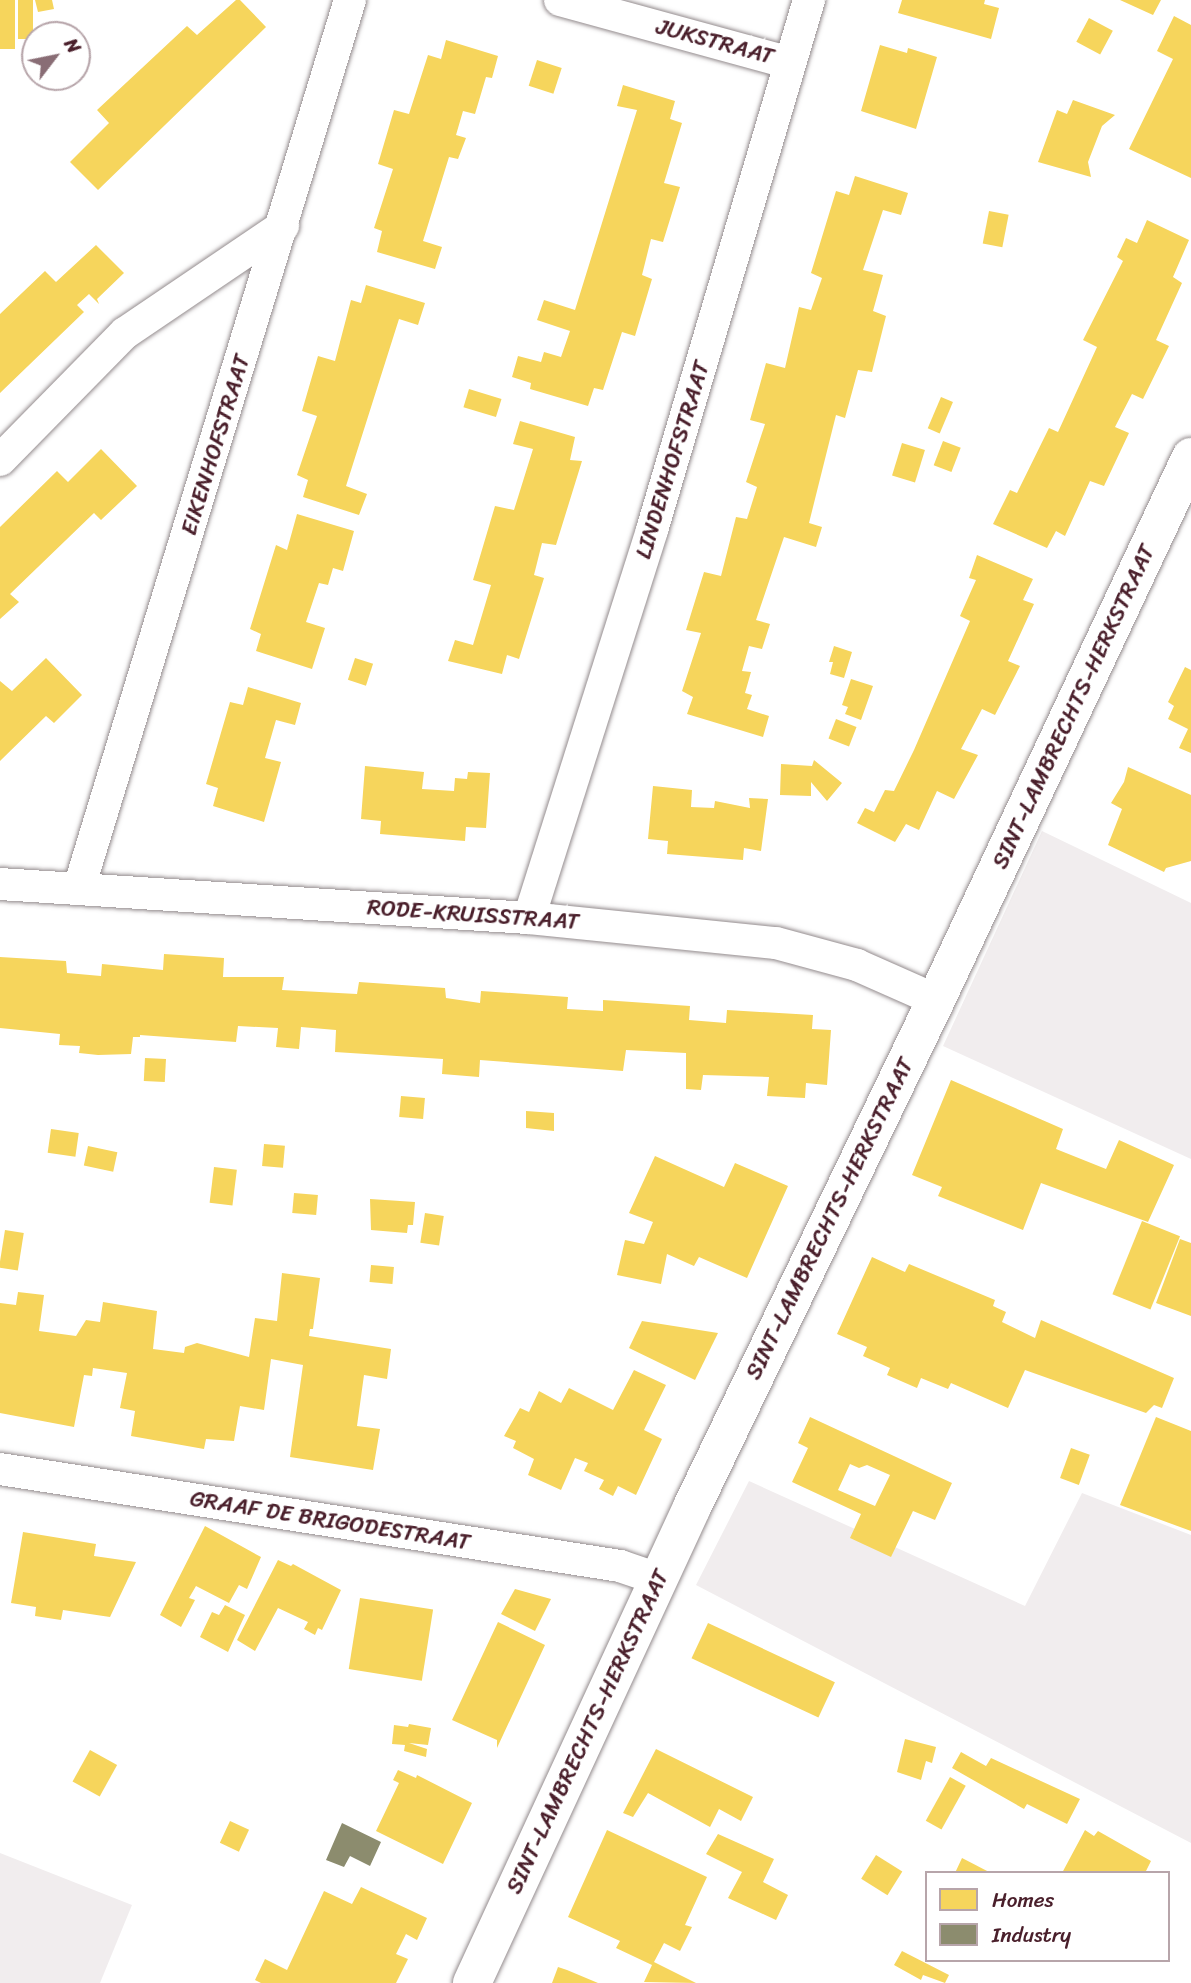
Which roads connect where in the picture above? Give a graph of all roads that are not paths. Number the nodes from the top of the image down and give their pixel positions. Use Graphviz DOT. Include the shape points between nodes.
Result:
graph roads {
  1 [pos="349,0"];
  2 [pos="560,0"];
  3 [pos="809,0"];
  4 [pos="790,63"];
  5 [pos="283,226"];
  6 [pos="1191,457"];
  7 [pos="0,460"];
  8 [pos="0,884"];
  9 [pos="79,888"];
  10 [pos="529,918"];
  11 [pos="936,1000"];
  12 [pos="0,1469"];
  13 [pos="658,1579"];
  14 [pos="472,1983"];
  1 -- 5 [label="street, EIKENHOFSTRAAT"];
  2 -- 4 [label="street, JUKSTRAAT"];
  3 -- 4 [label="street, LINDENHOFSTRAAT"];
  4 -- 10 [label="street, LINDENHOFSTRAAT" via="652,530"];
  5 -- 7 [label="street" via="125,333"];
  5 -- 9 [label="street, EIKENHOFSTRAAT"];
  6 -- 11 [label="street, SINT-LAMBRECHTS-HERKSTRAAT"];
  8 -- 9 [label="street, RODE-KRUISSTRAAT"];
  9 -- 10 [label="street, RODE-KRUISSTRAAT"];
  10 -- 11 [label="street, RODE-KRUISSTRAAT" via="776,943 857,965"];
  11 -- 13 [label="street, SINT-LAMBRECHTS-HERKSTRAAT"];
  12 -- 13 [label="street, GRAAF DE BRIGODESTRAAT" via="620,1566"];
  13 -- 14 [label="street, SINT-LAMBRECHTS-HERKSTRAAT"];
}
